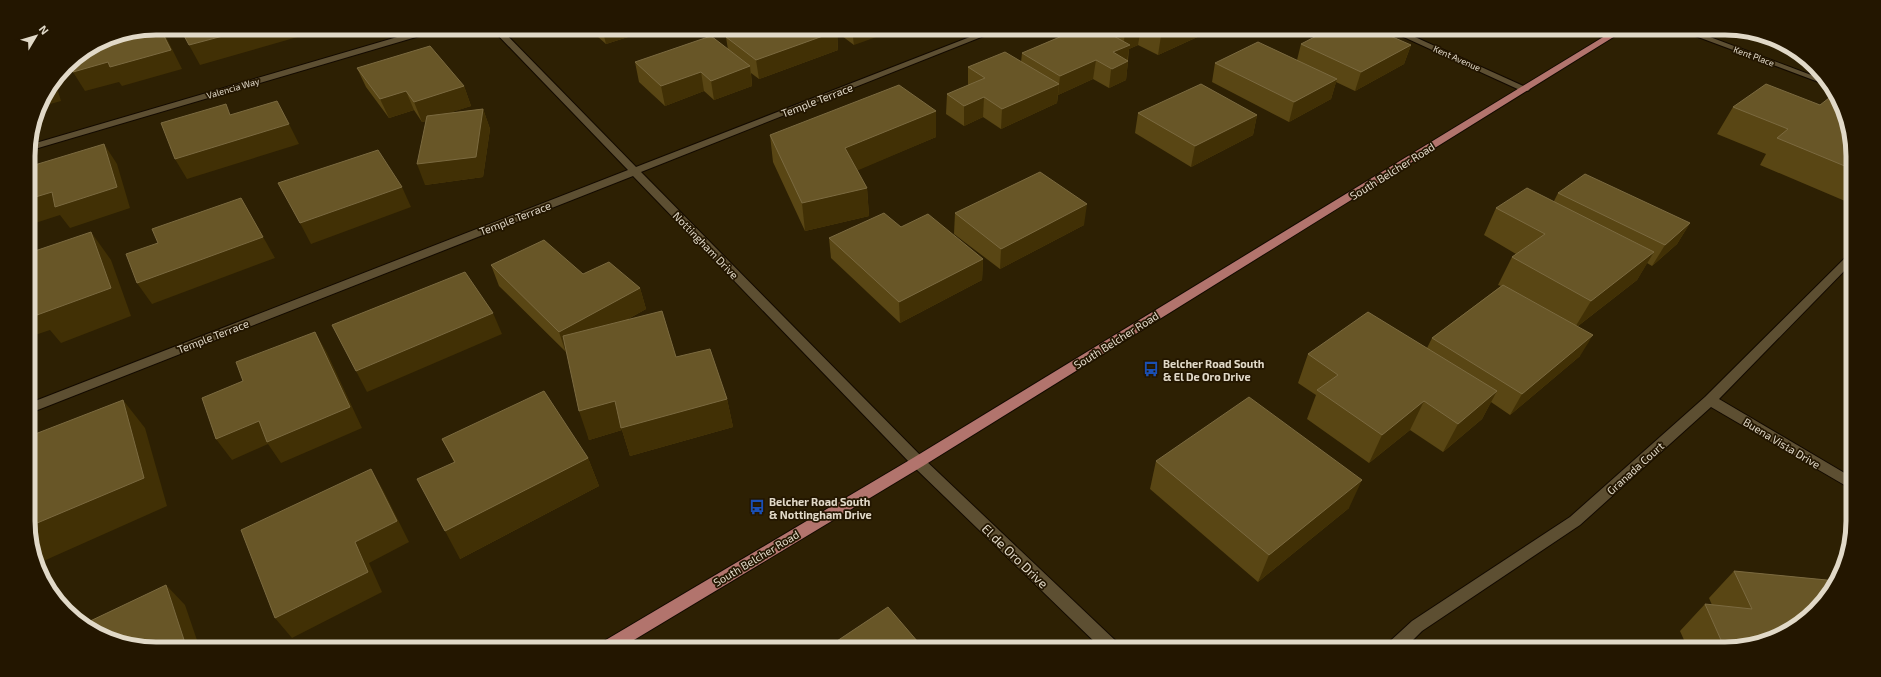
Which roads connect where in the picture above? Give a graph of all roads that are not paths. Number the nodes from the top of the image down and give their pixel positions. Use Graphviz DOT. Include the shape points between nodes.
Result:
graph roads {
  1 [pos="413,35"];
  2 [pos="502,35"];
  3 [pos="982,35"];
  4 [pos="1404,35"];
  5 [pos="1613,35"];
  6 [pos="1697,35"];
  7 [pos="1820,81"];
  8 [pos="1526,89"];
  9 [pos="35,146"];
  10 [pos="634,171"];
  11 [pos="1846,263"];
  12 [pos="1710,400"];
  13 [pos="35,406"];
  14 [pos="918,462"];
  15 [pos="1846,481"];
  16 [pos="617,642"];
  17 [pos="1106,642"];
  18 [pos="1400,642"];
  1 -- 9 [label="street, Valencia Way"];
  2 -- 10 [label="street, Nottingham Drive"];
  3 -- 10 [label="street, Temple Terrace"];
  4 -- 8 [label="street, Kent Avenue"];
  5 -- 8 [label="main road, South Belcher Road"];
  6 -- 7 [label="street, Kent Place"];
  8 -- 14 [label="main road, South Belcher Road"];
  10 -- 13 [label="street, Temple Terrace"];
  10 -- 14 [label="street, Nottingham Drive"];
  11 -- 12 [label="street, Granada Court"];
  12 -- 15 [label="street, Buena Vista Drive"];
  12 -- 18 [label="street, Granada Court" via="1575,521 1417,626"];
  14 -- 16 [label="main road, South Belcher Road"];
  14 -- 17 [label="street, El de Oro Drive"];
}
